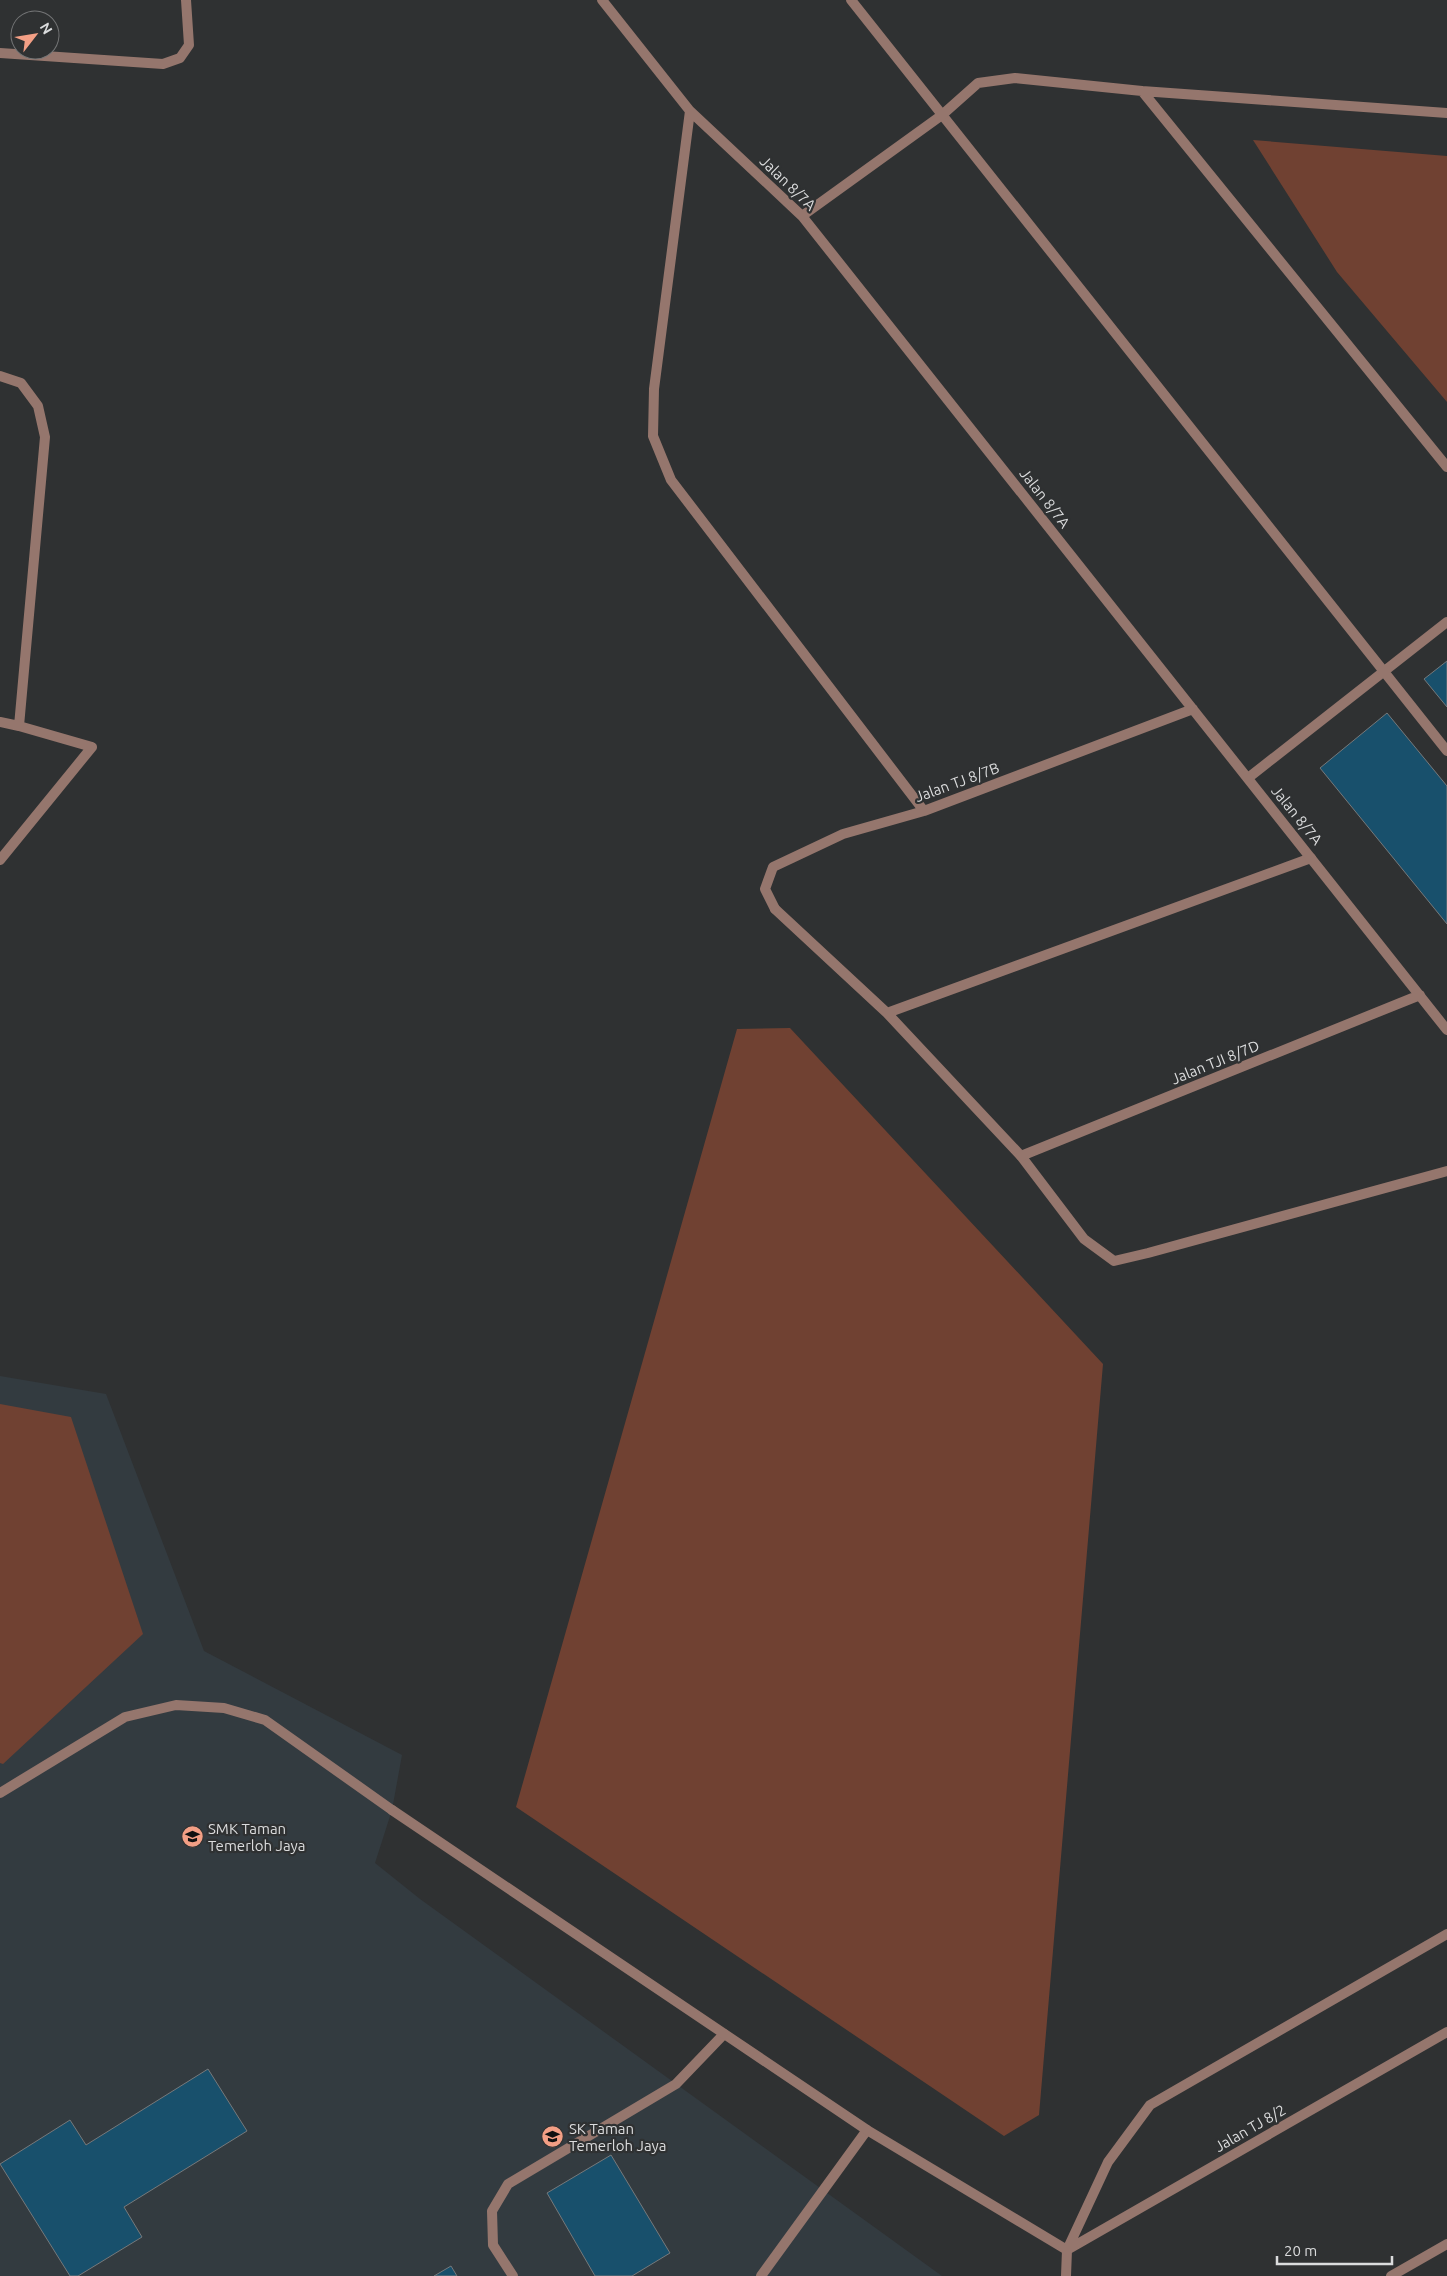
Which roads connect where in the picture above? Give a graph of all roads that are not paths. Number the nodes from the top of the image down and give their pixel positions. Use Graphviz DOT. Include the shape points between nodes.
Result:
graph roads {
  1 [pos="186,0"];
  2 [pos="602,0"];
  3 [pos="851,0"];
  4 [pos="0,53"];
  5 [pos="1142,91"];
  6 [pos="690,111"];
  7 [pos="1447,113"];
  8 [pos="942,115"];
  9 [pos="802,216"];
  10 [pos="0,376"];
  11 [pos="1447,467"];
  12 [pos="1447,622"];
  13 [pos="1385,671"];
  14 [pos="1193,709"];
  15 [pos="0,722"];
  16 [pos="19,726"];
  17 [pos="1447,751"];
  18 [pos="1248,778"];
  19 [pos="924,811"];
  20 [pos="1311,858"];
  21 [pos="0,860"];
  22 [pos="1420,995"];
  23 [pos="887,1013"];
  24 [pos="1447,1030"];
  25 [pos="1021,1156"];
  26 [pos="1447,1171"];
  27 [pos="0,1793"];
  28 [pos="1447,1934"];
  29 [pos="1447,2032"];
  30 [pos="724,2034"];
  31 [pos="867,2130"];
  32 [pos="1447,2244"];
  33 [pos="1067,2250"];
  34 [pos="513,2276"];
  35 [pos="761,2276"];
  36 [pos="1066,2276"];
  37 [pos="1391,2276"];
  1 -- 4 [label="street" via="189,45 180,58 163,64"];
  2 -- 6 [label="street, Jalan 8/7A"];
  3 -- 8 [label="street"];
  5 -- 7 [label="street"];
  5 -- 8 [label="street" via="1015,78 978,83"];
  5 -- 11 [label="street"];
  6 -- 9 [label="street, Jalan 8/7A"];
  6 -- 19 [label="street" via="654,389 653,436 671,480"];
  8 -- 9 [label="street"];
  8 -- 13 [label="street"];
  9 -- 14 [label="street, Jalan 8/7A"];
  10 -- 16 [label="street" via="21,383 38,406 46,438"];
  12 -- 13 [label="street"];
  13 -- 17 [label="street"];
  13 -- 18 [label="street"];
  14 -- 18 [label="street, Jalan 8/7A"];
  14 -- 19 [label="street, Jalan TJ 8/7B"];
  15 -- 16 [label="street"];
  16 -- 21 [label="street" via="92,747"];
  18 -- 20 [label="street, Jalan 8/7A"];
  19 -- 23 [label="street, Jalan TJ 8/7B" via="843,834 773,867 765,889 775,908"];
  20 -- 22 [label="street, Jalan 8/7A"];
  20 -- 23 [label="street"];
  22 -- 24 [label="street, Jalan 8/7A"];
  22 -- 25 [label="street, Jalan TJI 8/7D"];
  23 -- 25 [label="street"];
  25 -- 26 [label="street" via="1084,1239 1114,1261"];
  27 -- 30 [label="street" via="125,1717 176,1705 224,1708 265,1720 392,1810"];
  28 -- 33 [label="street" via="1150,2105 1108,2162"];
  29 -- 33 [label="street, Jalan TJ 8/2"];
  30 -- 31 [label="street"];
  30 -- 34 [label="street" via="676,2084 508,2184 492,2211 492,2245"];
  31 -- 33 [label="street"];
  31 -- 35 [label="street"];
  32 -- 37 [label="street"];
  33 -- 36 [label="street"];
}
